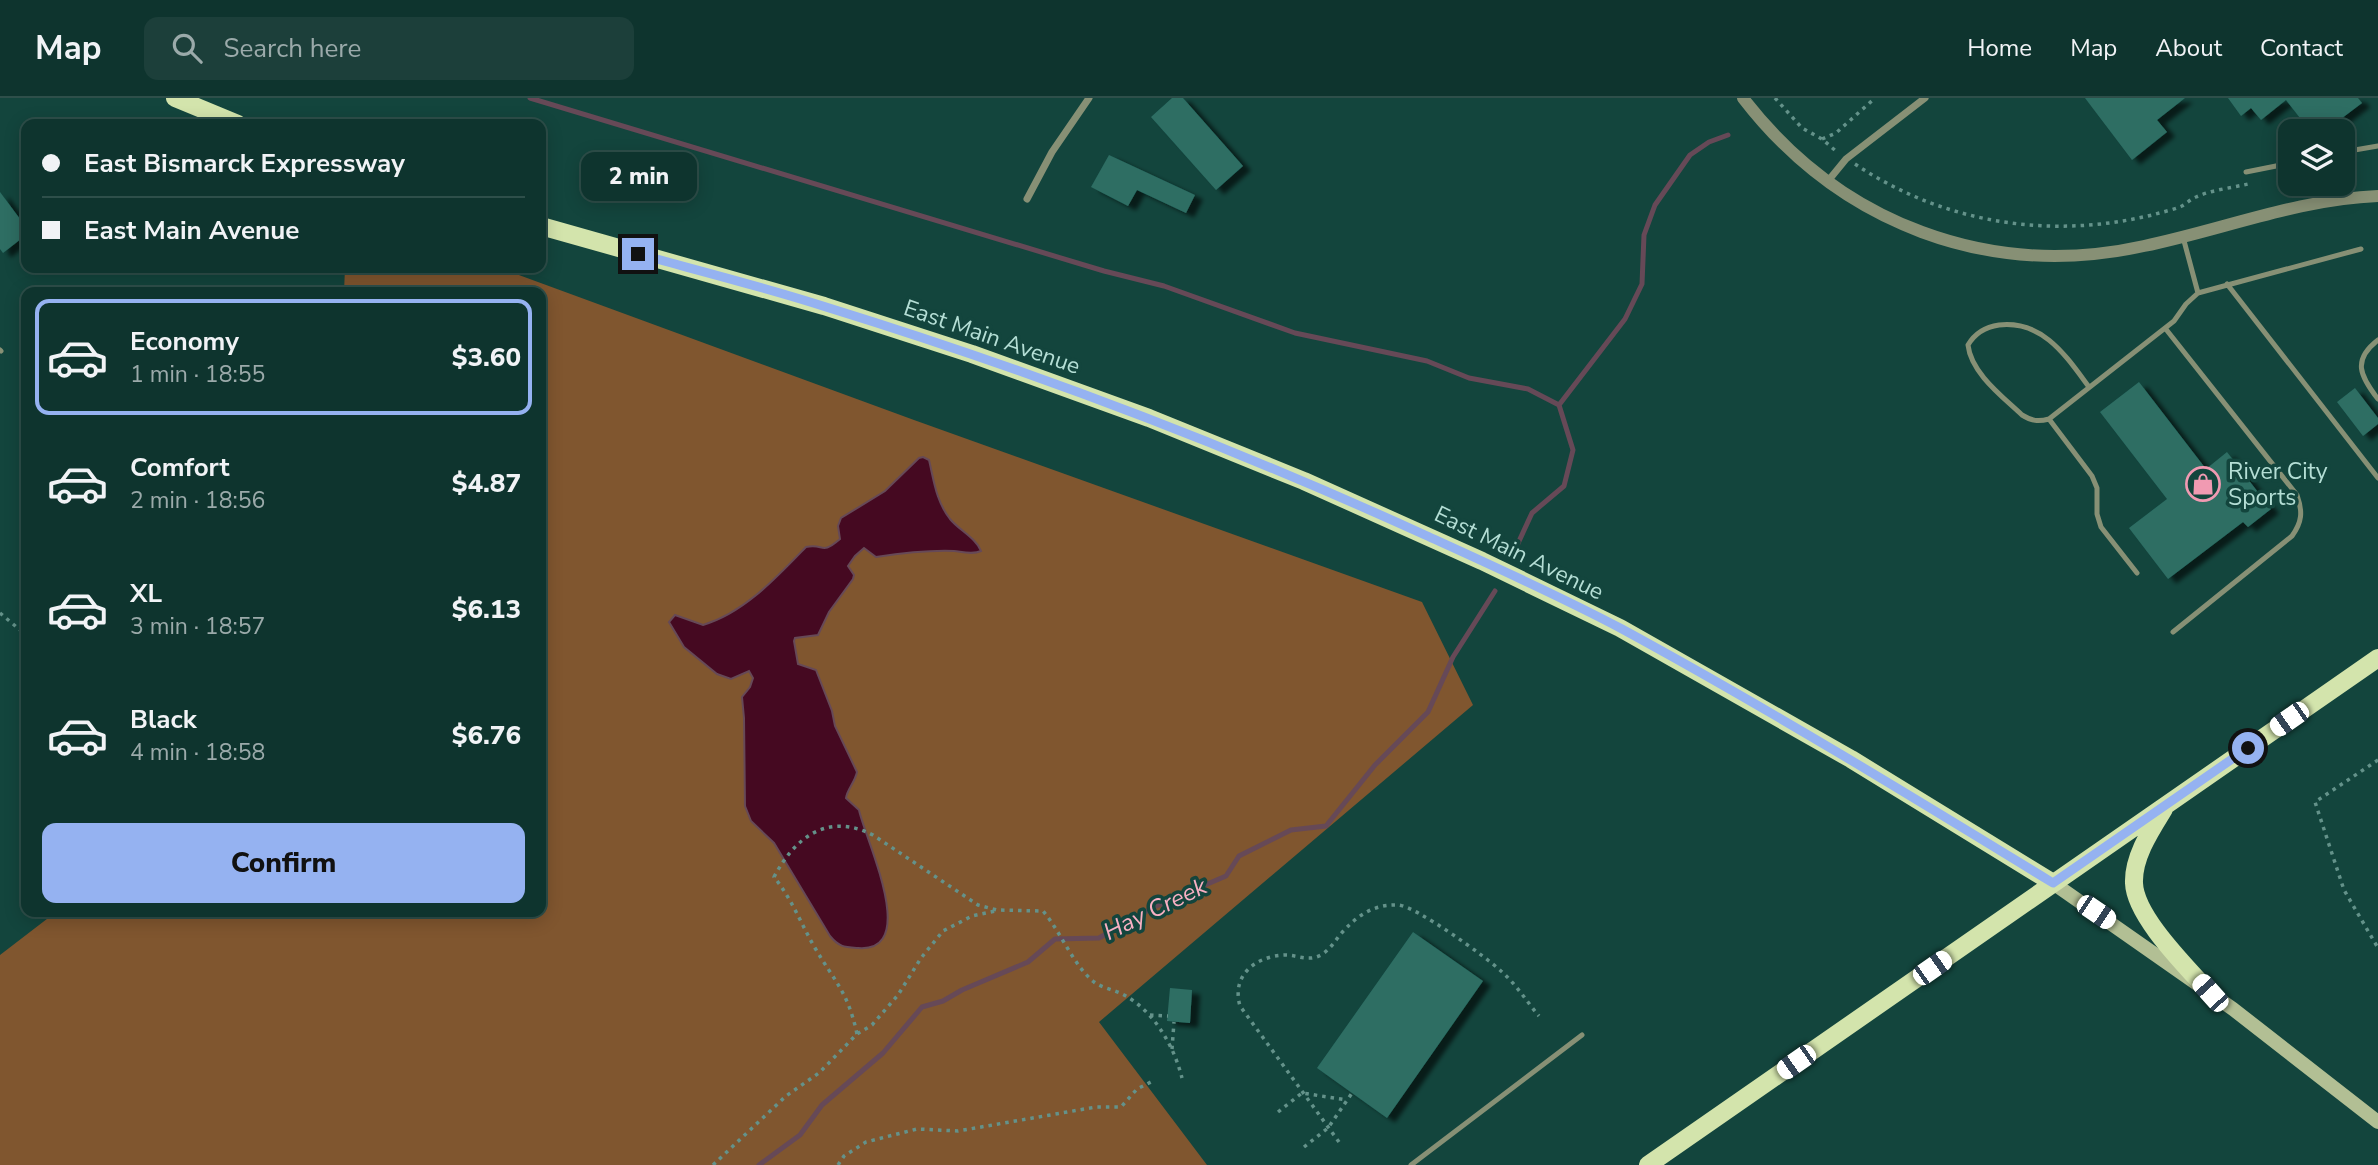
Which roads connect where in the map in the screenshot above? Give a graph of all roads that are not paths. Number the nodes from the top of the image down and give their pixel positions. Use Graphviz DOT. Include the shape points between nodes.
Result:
graph roads {
  1 [pos="1089,98"];
  2 [pos="1925,98"];
  3 [pos="184,100"];
  4 [pos="1746,102"];
  5 [pos="227,119"];
  6 [pos="2378,146"];
  7 [pos="2355,150"];
  8 [pos="2278,166"];
  9 [pos="2246,172"];
  10 [pos="1828,181"];
  11 [pos="2378,195"];
  12 [pos="1027,199"];
  13 [pos="546,227"];
  14 [pos="2183,237"];
  15 [pos="2361,249"];
  16 [pos="2227,284"];
  17 [pos="2198,293"];
  18 [pos="2165,328"];
  19 [pos="2378,340"];
  20 [pos="2089,387"];
  21 [pos="2378,399"];
  22 [pos="2049,419"];
  23 [pos="2378,478"];
  24 [pos="2137,573"];
  25 [pos="2173,632"];
  26 [pos="2378,658"];
  27 [pos="2166,805"];
  28 [pos="2053,883"];
  29 [pos="2210,993"];
  30 [pos="1582,1035"];
  31 [pos="2378,1122"];
  32 [pos="1411,1165"];
  33 [pos="1648,1165"];
  1 -- 12 [label="street"];
  2 -- 10 [label="street" via="1846,159"];
  3 -- 5 [label="main road"];
  4 -- 10 [label="street" via="1772,132"];
  6 -- 7 [label="lane"];
  8 -- 9 [label="lane"];
  10 -- 14 [label="street" via="1899,223 1952,242 2008,254 2074,257"];
  11 -- 14 [label="street" via="2311,203"];
  13 -- 28 [label="main road, East Main Avenue" via="824,306 972,354 1304,481 1620,628 1851,759"];
  14 -- 17 [label="lane"];
  15 -- 16 [label="lane"];
  16 -- 17 [label="lane"];
  16 -- 23 [label="lane"];
  17 -- 18 [label="lane"];
  18 -- 20 [label="lane"];
  18 -- 25 [label="lane" via="2297,495 2302,518 2292,536"];
  19 -- 21 [label="lane" via="2367,348 2361,366"];
  20 -- 22 [label="lane"];
  20 -- 22 [label="lane" via="2041,333 2013,324 1980,332 1968,345 1975,366 2022,415 2039,422"];
  22 -- 24 [label="lane" via="2092,476 2098,488 2101,527"];
  26 -- 27 [label="main road"];
  27 -- 28 [label="main road"];
  27 -- 29 [label="main road" via="2141,850 2134,883 2137,901 2166,944"];
  28 -- 29 [label="main road, East Main Avenue"];
  28 -- 33 [label="main road"];
  29 -- 31 [label="main road, East Main Avenue"];
  30 -- 32 [label="lane"];
}
